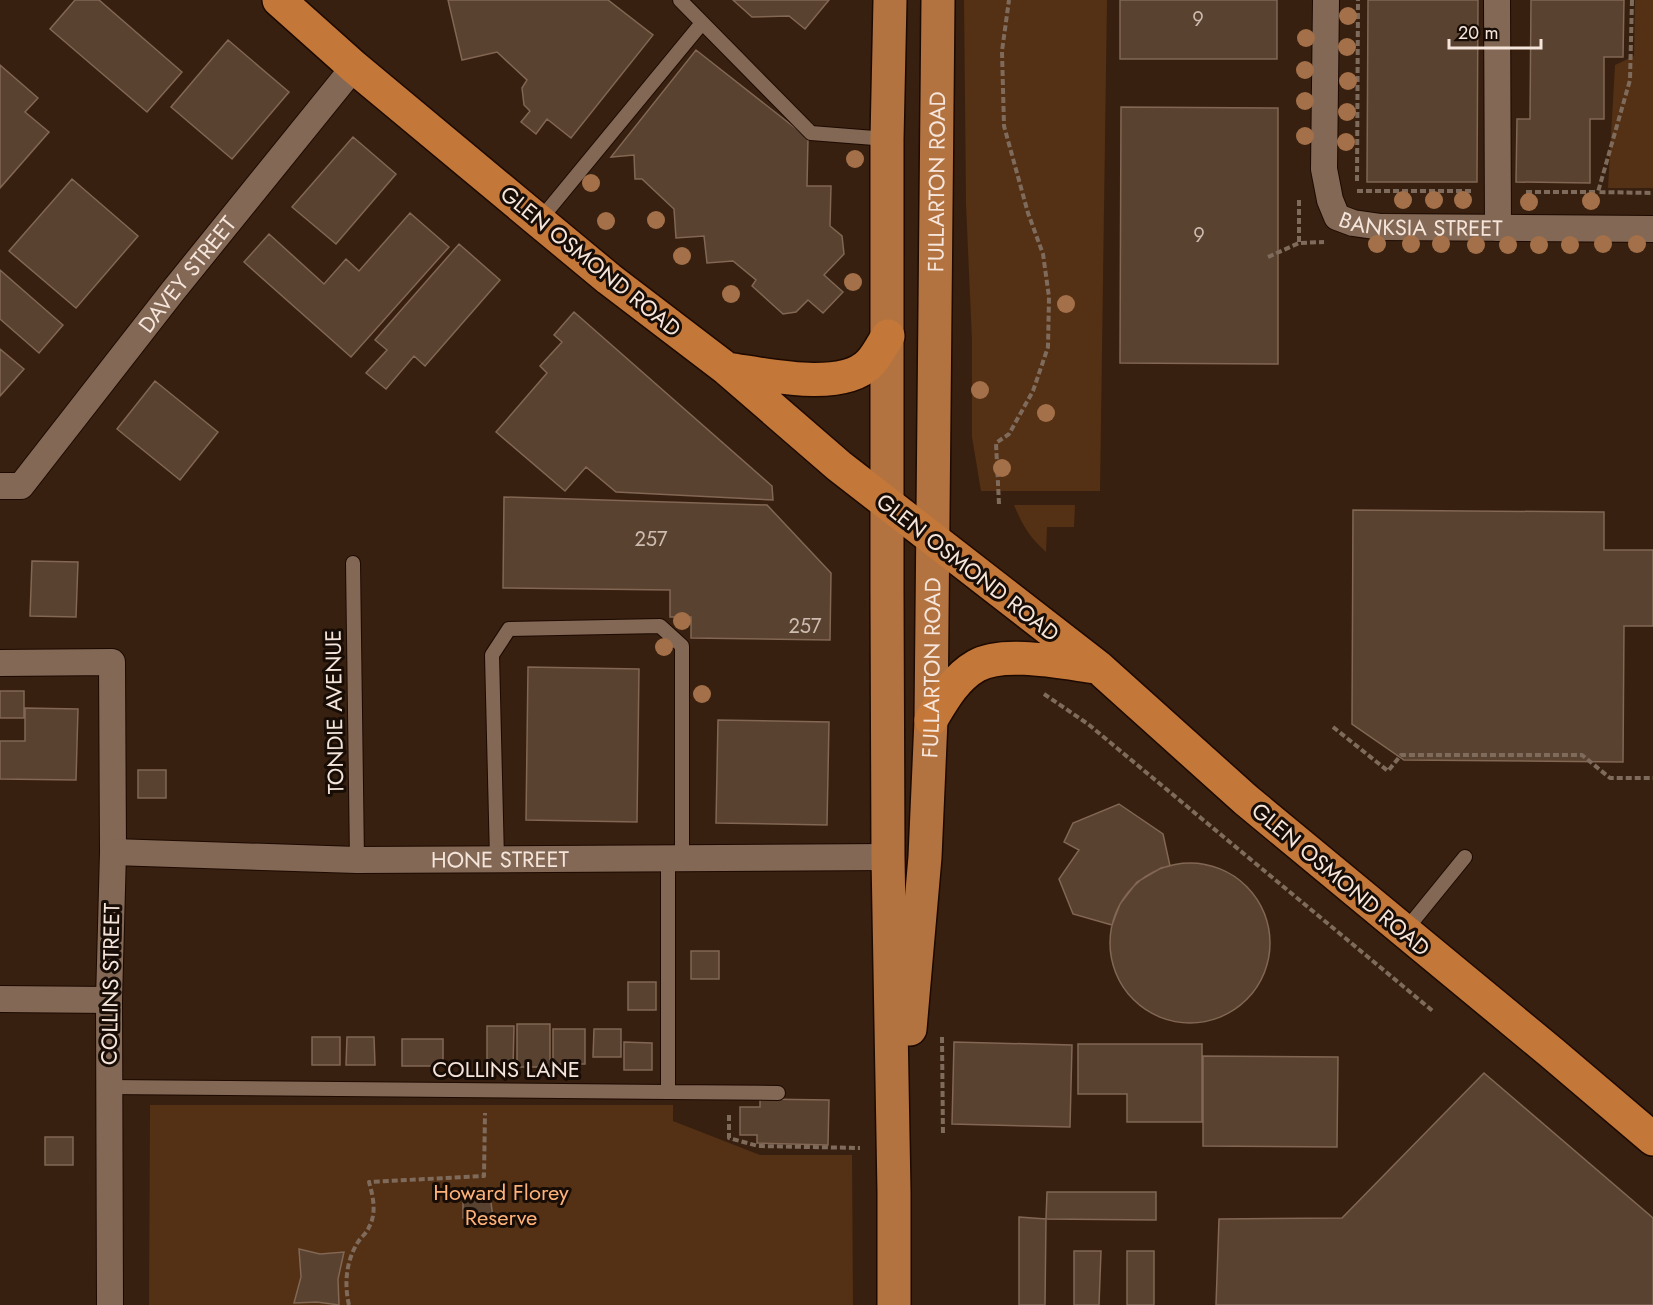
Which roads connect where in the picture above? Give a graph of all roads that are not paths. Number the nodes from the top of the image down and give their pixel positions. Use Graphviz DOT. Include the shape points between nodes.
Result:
graph roads {
  1 [pos="279,0"];
  2 [pos="680,0"];
  3 [pos="890,0"];
  4 [pos="938,0"];
  5 [pos="1326,0"];
  6 [pos="1497,0"];
  7 [pos="702,23"];
  8 [pos="354,67"];
  9 [pos="887,139"];
  10 [pos="539,221"];
  11 [pos="1498,228"];
  12 [pos="1653,229"];
  13 [pos="888,336"];
  14 [pos="727,369"];
  15 [pos="11,486"];
  16 [pos="887,504"];
  17 [pos="932,539"];
  18 [pos="353,563"];
  19 [pos="0,663"];
  20 [pos="1098,667"];
  21 [pos="931,720"];
  22 [pos="113,852"];
  23 [pos="888,857"];
  24 [pos="675,858"];
  25 [pos="1465,858"];
  26 [pos="357,860"];
  27 [pos="496,860"];
  28 [pos="1404,932"];
  29 [pos="0,999"];
  30 [pos="109,1000"];
  31 [pos="109,1087"];
  32 [pos="668,1092"];
  33 [pos="778,1093"];
  34 [pos="1653,1139"];
  35 [pos="894,1192"];
  36 [pos="110,1305"];
  37 [pos="894,1305"];
  1 -- 8 [label="highway, GLEN OSMOND ROAD"];
  2 -- 7 [label="lane"];
  3 -- 9 [label="main road, FULLARTON ROAD"];
  4 -- 17 [label="main road, FULLARTON ROAD"];
  5 -- 11 [label="street, BANKSIA STREET" via="1324,169 1337,217 1353,224 1381,227"];
  6 -- 11 [label="street"];
  7 -- 9 [label="lane" via="811,133"];
  7 -- 10 [label="lane"];
  8 -- 10 [label="highway, GLEN OSMOND ROAD"];
  8 -- 15 [label="street, DAVEY STREET"];
  9 -- 13 [label="main road, FULLARTON ROAD"];
  10 -- 14 [label="highway, GLEN OSMOND ROAD"];
  11 -- 12 [label="street, BANKSIA STREET"];
  13 -- 14 [label="highway" via="870,363 845,377 810,380"];
  13 -- 16 [label="main road, FULLARTON ROAD"];
  14 -- 16 [label="highway, GLEN OSMOND ROAD"];
  16 -- 17 [label="highway, GLEN OSMOND ROAD"];
  16 -- 23 [label="main road, FULLARTON ROAD"];
  17 -- 20 [label="highway, GLEN OSMOND ROAD"];
  17 -- 21 [label="main road, FULLARTON ROAD"];
  18 -- 26 [label="lane, TONDIE AVENUE"];
  19 -- 22 [label="street, COLLINS STREET" via="112,662"];
  20 -- 21 [label="highway" via="1011,657 976,665 953,685"];
  20 -- 28 [label="highway, GLEN OSMOND ROAD" via="1246,800"];
  21 -- 35 [label="main road, FULLARTON ROAD" via="926,857"];
  22 -- 26 [label="street, HONE STREET"];
  22 -- 30 [label="street, COLLINS STREET"];
  23 -- 24 [label="street, HONE STREET"];
  23 -- 35 [label="main road, FULLARTON ROAD"];
  24 -- 27 [label="street, HONE STREET"];
  24 -- 27 [label="lane" via="681,646 660,627 509,629 492,655"];
  24 -- 32 [label="lane"];
  25 -- 28 [label="lane"];
  26 -- 27 [label="street, HONE STREET"];
  28 -- 34 [label="highway, GLEN OSMOND ROAD"];
  29 -- 30 [label="street"];
  30 -- 31 [label="street, COLLINS STREET"];
  31 -- 32 [label="lane, COLLINS LANE"];
  31 -- 36 [label="street, COLLINS STREET"];
  32 -- 33 [label="lane, COLLINS LANE"];
  35 -- 37 [label="main road, FULLARTON ROAD"];
}
